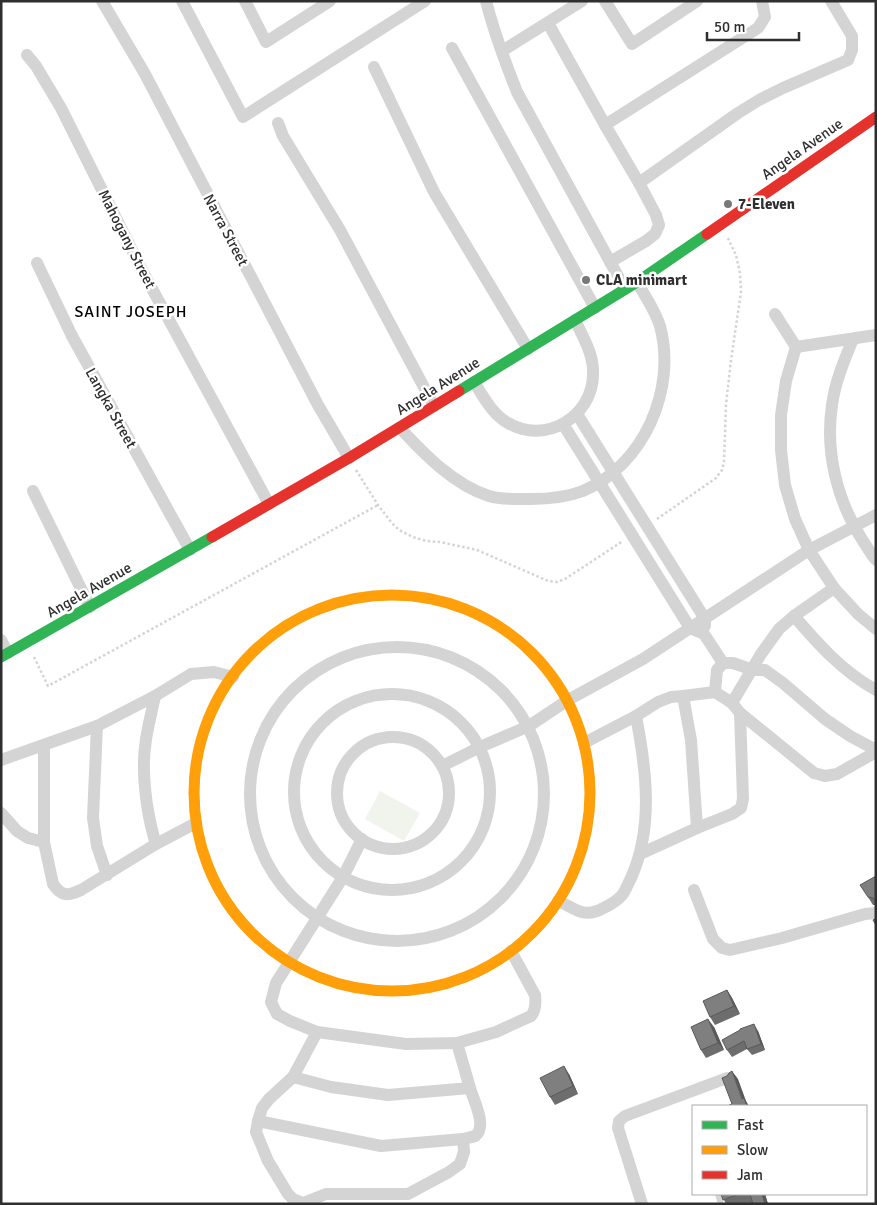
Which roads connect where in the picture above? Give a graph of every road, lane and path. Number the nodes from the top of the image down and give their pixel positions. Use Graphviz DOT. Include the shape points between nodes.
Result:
graph roads {
  1 [pos="102,1"];
  2 [pos="182,1"];
  3 [pos="245,1"];
  4 [pos="330,1"];
  5 [pos="425,1"];
  6 [pos="486,1"];
  7 [pos="582,1"];
  8 [pos="605,1"];
  9 [pos="697,1"];
  10 [pos="762,1"];
  11 [pos="831,1"];
  12 [pos="315,5"];
  13 [pos="548,23"];
  14 [pos="452,48"];
  15 [pos="502,51"];
  16 [pos="27,55"];
  17 [pos="374,67"];
  18 [pos="876,117"];
  19 [pos="278,123"];
  20 [pos="605,125"];
  21 [pos="639,183"];
  22 [pos="722,223"];
  23 [pos="610,262"];
  24 [pos="38,263"];
  25 [pos="637,282"];
  26 [pos="625,289"];
  27 [pos="595,308"];
  28 [pos="775,314"];
  29 [pos="575,320"];
  30 [pos="876,336"];
  31 [pos="853,339"];
  32 [pos="796,347"];
  33 [pos="528,349"];
  34 [pos="474,382"];
  35 [pos="434,406"];
  36 [pos="577,414"];
  37 [pos="564,424"];
  38 [pos="400,428"];
  39 [pos="349,458"];
  40 [pos="614,473"];
  41 [pos="599,482"];
  42 [pos="33,491"];
  43 [pos="269,504"];
  44 [pos="378,505"];
  45 [pos="876,515"];
  46 [pos="647,525"];
  47 [pos="854,527"];
  48 [pos="632,536"];
  49 [pos="190,550"];
  50 [pos="809,550"];
  51 [pos="876,560"];
  52 [pos="834,588"];
  53 [pos="90,607"];
  54 [pos="794,616"];
  55 [pos="705,618"];
  56 [pos="690,628"];
  57 [pos="876,629"];
  58 [pos="704,634"];
  59 [pos="1,640"];
  60 [pos="27,643"];
  61 [pos="5,655"];
  62 [pos="723,663"];
  63 [pos="753,670"];
  64 [pos="233,677"];
  65 [pos="876,690"];
  66 [pos="715,692"];
  67 [pos="155,696"];
  68 [pos="683,696"];
  69 [pos="568,700"];
  70 [pos="732,703"];
  71 [pos="740,713"];
  72 [pos="636,716"];
  73 [pos="97,726"];
  74 [pos="529,726"];
  75 [pos="584,743"];
  76 [pos="44,745"];
  77 [pos="480,747"];
  78 [pos="876,751"];
  79 [pos="1,760"];
  80 [pos="442,766"];
  81 [pos="1,814"];
  82 [pos="196,823"];
  83 [pos="697,828"];
  84 [pos="362,839"];
  85 [pos="44,842"];
  86 [pos="156,844"];
  87 [pos="640,854"];
  88 [pos="106,875"];
  89 [pos="343,877"];
  90 [pos="694,890"];
  91 [pos="558,901"];
  92 [pos="876,913"];
  93 [pos="317,918"];
  94 [pos="511,951"];
  95 [pos="288,964"];
  96 [pos="316,1032"];
  97 [pos="457,1043"];
  98 [pos="293,1077"];
  99 [pos="727,1078"];
  100 [pos="470,1088"];
  101 [pos="258,1121"];
  102 [pos="463,1139"];
  103 [pos="642,1204"];
  1 -- 39 [label="street, Narra Street"];
  2 -- 5 [label="street" via="243,117"];
  3 -- 12 [label="street" via="266,42"];
  4 -- 12 [label="street"];
  6 -- 15 [label="street"];
  7 -- 13 [label="street"];
  8 -- 9 [label="street" via="632,44"];
  10 -- 20 [label="street" via="765,17 758,28"];
  11 -- 21 [label="street" via="852,36 848,60 759,100"];
  13 -- 15 [label="street"];
  13 -- 20 [label="street"];
  14 -- 27 [label="street"];
  15 -- 23 [label="street" via="517,92"];
  16 -- 43 [label="street, Mahogany Street" via="61,108 144,272"];
  17 -- 33 [label="street" via="434,192"];
  18 -- 22 [label="street, Angela Avenue"];
  19 -- 35 [label="street" via="282,136 340,230"];
  20 -- 21 [label="street"];
  21 -- 23 [label="street" via="659,225 655,234 646,241"];
  22 -- 25 [label="street, Angela Avenue"];
  22 -- 46 [label="path" via="736,254 742,292 726,405 724,462 716,478"];
  23 -- 26 [label="street"];
  24 -- 49 [label="street, Langka Street" via="72,336"];
  25 -- 26 [label="street, Angela Avenue"];
  25 -- 40 [label="street" via="660,325 664,372 659,398 646,431"];
  26 -- 27 [label="street, Angela Avenue"];
  27 -- 29 [label="street, Angela Avenue"];
  28 -- 32 [label="street"];
  29 -- 33 [label="street, Angela Avenue"];
  29 -- 36 [label="street" via="586,343 593,373 592,388"];
  30 -- 31 [label="street"];
  31 -- 32 [label="street"];
  31 -- 47 [label="street" via="840,371 832,404 830,440 843,503"];
  32 -- 50 [label="street" via="786,380 780,450 785,485"];
  33 -- 34 [label="street, Angela Avenue"];
  34 -- 35 [label="street, Angela Avenue"];
  34 -- 37 [label="street" via="496,414 507,423 535,431 550,430"];
  35 -- 38 [label="street, Angela Avenue"];
  36 -- 37 [label="street"];
  36 -- 40 [label="street"];
  37 -- 41 [label="street"];
  38 -- 39 [label="street, Angela Avenue"];
  38 -- 41 [label="street" via="443,471 490,496 544,499 582,491"];
  39 -- 43 [label="street, Angela Avenue"];
  39 -- 44 [label="path"];
  40 -- 41 [label="street"];
  40 -- 46 [label="street"];
  41 -- 48 [label="street"];
  42 -- 53 [label="street"];
  43 -- 49 [label="street, Angela Avenue"];
  44 -- 48 [label="path" via="399,530 413,537 477,550 556,582 566,579"];
  44 -- 60 [label="path" via="48,686"];
  45 -- 47 [label="street"];
  46 -- 55 [label="street"];
  47 -- 50 [label="street"];
  47 -- 51 [label="street"];
  48 -- 56 [label="street"];
  49 -- 53 [label="street, Angela Avenue"];
  50 -- 52 [label="street"];
  50 -- 55 [label="street"];
  52 -- 54 [label="street"];
  52 -- 57 [label="street"];
  53 -- 60 [label="street, Angela Avenue"];
  54 -- 63 [label="street" via="772,637"];
  54 -- 65 [label="street" via="843,667"];
  55 -- 56 [label="street"];
  55 -- 58 [label="street"];
  56 -- 58 [label="street"];
  56 -- 69 [label="street" via="643,659"];
  58 -- 62 [label="street"];
  59 -- 61 [label="street"];
  60 -- 61 [label="street, Angela Avenue"];
  62 -- 63 [label="street"];
  62 -- 66 [label="street" via="717,670"];
  63 -- 70 [label="street"];
  63 -- 78 [label="street" via="765,670 825,719"];
  64 -- 67 [label="street" via="214,672 191,674"];
  64 -- 69 [label="street" via="262,644 304,615 353,598 404,594 454,604 500,625 539,658"];
  64 -- 82 [label="street" via="215,705 199,752 195,777"];
  66 -- 68 [label="street"];
  66 -- 70 [label="street"];
  67 -- 73 [label="street"];
  67 -- 86 [label="street" via="144,768"];
  68 -- 72 [label="street" via="671,696"];
  68 -- 83 [label="street" via="691,740"];
  69 -- 74 [label="street"];
  69 -- 75 [label="street"];
  70 -- 71 [label="street"];
  71 -- 78 [label="street" via="814,773 836,774"];
  71 -- 83 [label="street" via="741,808"];
  72 -- 75 [label="street"];
  72 -- 87 [label="street" via="646,789"];
  73 -- 76 [label="street"];
  73 -- 88 [label="street" via="93,818"];
  74 -- 77 [label="street"];
  74 -- 93 [label="street" via="539,751 544,805 530,858 516,881 497,902 452,931 398,942 345,932"];
  74 -- 93 [label="street" via="508,696 487,676 469,664 428,649 407,646 364,650 324,666 306,679 276,710 265,730 252,771 250,793 256,836 274,875 287,892"];
  75 -- 91 [label="street" via="590,776 586,833 573,872"];
  76 -- 79 [label="street"];
  76 -- 85 [label="street"];
  77 -- 80 [label="street"];
  77 -- 89 [label="street" via="489,775 490,799 485,824 474,846 458,864 438,879 390,890 366,886"];
  77 -- 89 [label="street" via="461,721 447,710 413,696 395,693 376,695 358,700 327,719 314,733 298,766 295,802 310,845 328,866"];
  80 -- 84 [label="street" via="448,784 448,799 438,825 428,836 403,848 374,846"];
  80 -- 84 [label="street" via="428,749 403,737 375,740 352,754 339,778 338,806 347,825"];
  81 -- 85 [label="street" via="17,831"];
  82 -- 86 [label="street"];
  82 -- 95 [label="street" via="204,855 229,906 247,928"];
  83 -- 87 [label="street"];
  84 -- 89 [label="street"];
  85 -- 88 [label="street" via="53,884 62,894 74,894"];
  86 -- 88 [label="street"];
  87 -- 91 [label="street" via="622,897 605,908 583,912"];
  89 -- 93 [label="street"];
  90 -- 92 [label="street" via="712,939 730,950"];
  91 -- 94 [label="street" via="539,926"];
  93 -- 95 [label="street"];
  94 -- 95 [label="street" via="446,984 393,991 366,990 340,984"];
  94 -- 97 [label="street" via="535,995 534,1012 496,1032"];
  95 -- 96 [label="street" via="276,983 271,1002 277,1014"];
  96 -- 97 [label="street" via="406,1044"];
  96 -- 98 [label="street"];
  97 -- 100 [label="street"];
  98 -- 100 [label="street" via="330,1087 388,1095"];
  98 -- 101 [label="street" via="269,1099"];
  99 -- 103 [label="street" via="619,1121 618,1128"];
  100 -- 102 [label="street" via="481,1122 480,1130"];
  101 -- 102 [label="street" via="382,1146"];
  101 -- 102 [label="street" via="256,1132 268,1161 288,1194 303,1203 326,1194 408,1194 460,1164 464,1152"];
}
